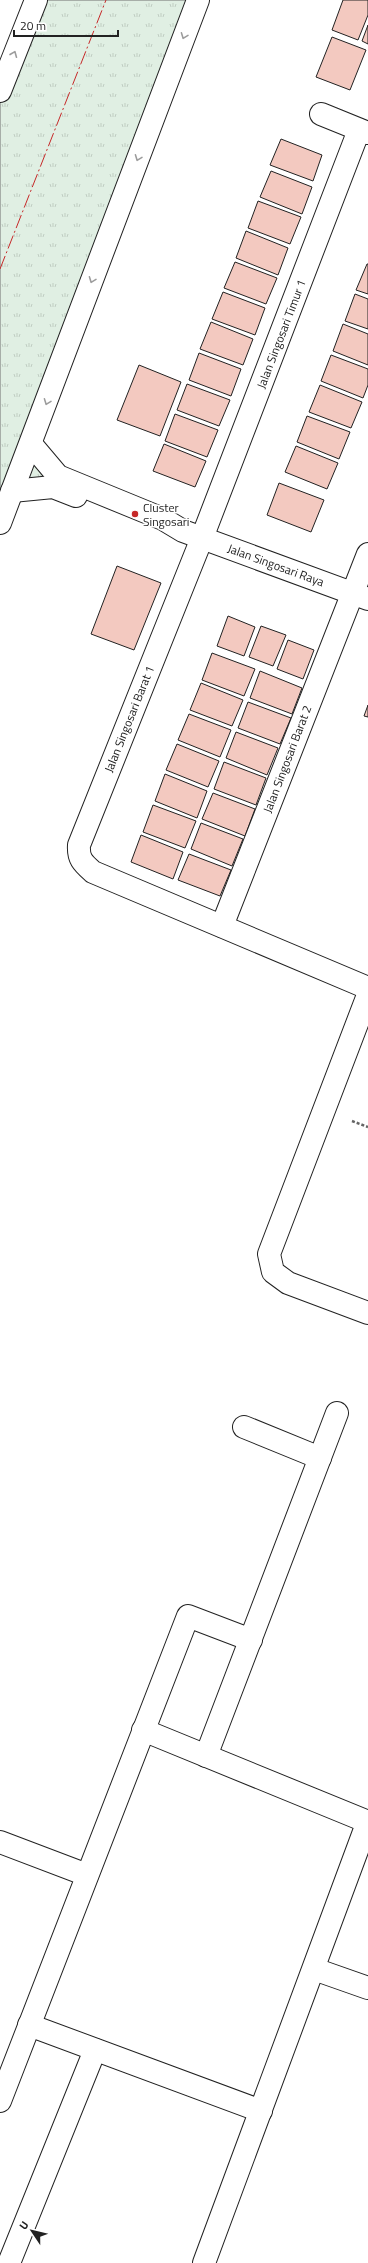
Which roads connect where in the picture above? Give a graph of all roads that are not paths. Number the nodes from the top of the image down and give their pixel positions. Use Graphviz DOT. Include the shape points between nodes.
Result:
graph roads {
  1 [pos="36,0"];
  2 [pos="198,0"];
  3 [pos="0,91"];
  4 [pos="321,114"];
  5 [pos="364,132"];
  6 [pos="31,444"];
  7 [pos="56,481"];
  8 [pos="12,491"];
  9 [pos="0,523"];
  10 [pos="193,535"];
  11 [pos="368,554"];
  12 [pos="360,596"];
  13 [pos="222,926"];
  14 [pos="368,988"];
  15 [pos="368,995"];
  16 [pos="368,1313"];
  17 [pos="338,1413"];
  18 [pos="244,1427"];
  19 [pos="320,1458"];
  20 [pos="250,1640"];
  21 [pos="143,1730"];
  22 [pos="206,1756"];
  23 [pos="368,1822"];
  24 [pos="0,1842"];
  25 [pos="88,1875"];
  26 [pos="314,1968"];
  27 [pos="368,1988"];
  28 [pos="29,2025"];
  29 [pos="95,2050"];
  30 [pos="0,2101"];
  31 [pos="261,2111"];
  32 [pos="9,2263"];
  33 [pos="204,2263"];
  3 -- 1 [label="street, one-way"];
  2 -- 6 [label="street, one-way"];
  4 -- 5 [label="street"];
  5 -- 10 [label="street, Jalan Singosari Timur 1"];
  6 -- 7 [label="street"];
  6 -- 8 [label="street"];
  7 -- 8 [label="street"];
  7 -- 10 [label="street" via="142,522"];
  8 -- 9 [label="street"];
  10 -- 12 [label="street, Jalan Singosari Raya"];
  10 -- 13 [label="street, Jalan Singosari Barat 1" via="79,845 78,856 93,872"];
  11 -- 12 [label="street, Jalan Singosari Barat 2"];
  12 -- 13 [label="street, Jalan Singosari Barat 2"];
  13 -- 14 [label="street"];
  15 -- 16 [label="street" via="269,1254 273,1272 288,1283"];
  17 -- 19 [label="street"];
  18 -- 19 [label="street"];
  19 -- 20 [label="street"];
  20 -- 21 [label="street" via="188,1616"];
  20 -- 22 [label="street"];
  21 -- 22 [label="street"];
  21 -- 25 [label="street"];
  22 -- 23 [label="street"];
  23 -- 26 [label="street"];
  24 -- 25 [label="street"];
  25 -- 28 [label="street"];
  26 -- 27 [label="street"];
  26 -- 31 [label="street"];
  28 -- 29 [label="street"];
  28 -- 30 [label="street"];
  29 -- 31 [label="street"];
  29 -- 32 [label="street"];
  31 -- 33 [label="street"];
}
